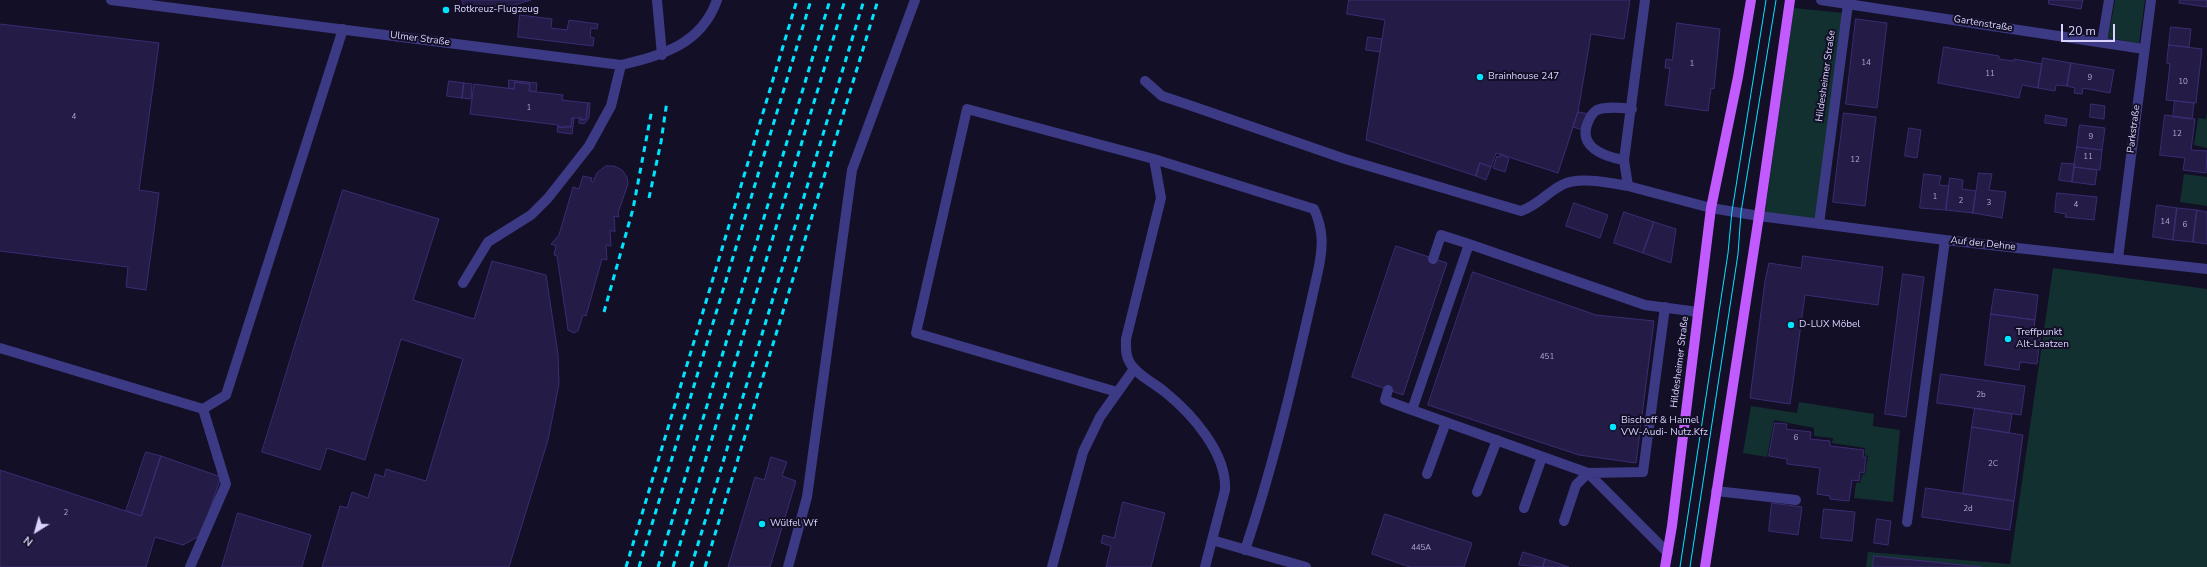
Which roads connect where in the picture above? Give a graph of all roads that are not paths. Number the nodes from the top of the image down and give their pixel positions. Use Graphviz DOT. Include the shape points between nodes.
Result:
graph roads {
  1 [pos="111,0"];
  2 [pos="657,0"];
  3 [pos="717,0"];
  4 [pos="915,0"];
  5 [pos="1645,0"];
  6 [pos="1751,0"];
  7 [pos="1790,0"];
  8 [pos="1821,0"];
  9 [pos="2109,0"];
  10 [pos="2151,0"];
  11 [pos="188,4"];
  12 [pos="1848,4"];
  13 [pos="343,29"];
  14 [pos="2102,42"];
  15 [pos="2144,49"];
  16 [pos="662,55"];
  17 [pos="621,65"];
  18 [pos="1145,81"];
  19 [pos="1632,109"];
  20 [pos="1154,159"];
  21 [pos="1624,160"];
  22 [pos="1628,186"];
  23 [pos="1711,208"];
  24 [pos="1760,216"];
  25 [pos="1819,224"];
  26 [pos="1945,240"];
  27 [pos="1469,244"];
  28 [pos="2118,258"];
  29 [pos="1433,259"];
  30 [pos="2207,269"];
  31 [pos="463,283"];
  32 [pos="1665,308"];
  33 [pos="1698,312"];
  34 [pos="0,348"];
  35 [pos="1134,369"];
  36 [pos="1388,390"];
  37 [pos="1117,392"];
  38 [pos="203,409"];
  39 [pos="1412,410"];
  40 [pos="1446,422"];
  41 [pos="1497,440"];
  42 [pos="1542,457"];
  43 [pos="1427,474"];
  44 [pos="1588,474"];
  45 [pos="1716,491"];
  46 [pos="1477,492"];
  47 [pos="1796,500"];
  48 [pos="1524,508"];
  49 [pos="1564,521"];
  50 [pos="1907,522"];
  51 [pos="1212,540"];
  52 [pos="1245,550"];
  53 [pos="1668,553"];
  54 [pos="190,567"];
  55 [pos="788,567"];
  56 [pos="1052,567"];
  57 [pos="1205,567"];
  58 [pos="1306,567"];
  59 [pos="1665,567"];
  60 [pos="1705,567"];
  1 -- 11 [label="street, Ulmer Straße"];
  2 -- 16 [label="street"];
  3 -- 16 [label="street, Ulmer Straße" via="713,13 693,36"];
  4 -- 55 [label="street" via="852,170 807,497"];
  5 -- 19 [label="street"];
  6 -- 23 [label="main road, Hildesheimer Straße"];
  7 -- 24 [label="main road"];
  8 -- 12 [label="street, Gartenstraße"];
  9 -- 14 [label="street"];
  10 -- 15 [label="street, Parkstraße"];
  11 -- 13 [label="street, Ulmer Straße"];
  12 -- 14 [label="street, Gartenstraße"];
  12 -- 25 [label="street, Hildesheimer Straße"];
  13 -- 17 [label="street, Ulmer Straße"];
  13 -- 38 [label="street" via="226,394"];
  14 -- 15 [label="street, Gartenstraße"];
  15 -- 28 [label="street, Parkstraße"];
  16 -- 17 [label="street, Ulmer Straße"];
  17 -- 31 [label="street" via="611,106 589,146 548,198 531,215 488,242"];
  18 -- 22 [label="street" via="1162,96 1345,159 1521,211 1536,205 1563,184 1596,180"];
  19 -- 21 [label="street"];
  19 -- 21 [label="street" via="1597,110 1585,128 1586,139 1591,147 1602,155"];
  20 -- 35 [label="street" via="1161,198 1126,339 1128,361"];
  20 -- 37 [label="street" via="966,109 916,333"];
  20 -- 52 [label="street" via="1314,209 1321,224 1322,250 1288,408"];
  21 -- 22 [label="street"];
  22 -- 23 [label="street"];
  23 -- 24 [label="street"];
  23 -- 33 [label="main road, Hildesheimer Straße"];
  24 -- 25 [label="street, Auf der Dehne"];
  24 -- 45 [label="main road"];
  25 -- 26 [label="street, Auf der Dehne"];
  26 -- 28 [label="street, Auf der Dehne"];
  26 -- 50 [label="street"];
  27 -- 29 [label="street" via="1441,235"];
  27 -- 32 [label="street" via="1645,305"];
  27 -- 39 [label="street"];
  28 -- 30 [label="street, Auf der Dehne"];
  32 -- 33 [label="street"];
  32 -- 44 [label="street" via="1643,472"];
  33 -- 53 [label="main road, Hildesheimer Straße"];
  34 -- 38 [label="street"];
  35 -- 37 [label="street"];
  35 -- 51 [label="street" via="1187,413 1207,437 1220,461 1226,476 1225,490"];
  36 -- 39 [label="street" via="1385,400"];
  37 -- 56 [label="street" via="1100,417 1083,452"];
  38 -- 54 [label="street" via="226,484"];
  39 -- 40 [label="street"];
  40 -- 41 [label="street"];
  40 -- 43 [label="street"];
  41 -- 42 [label="street"];
  41 -- 46 [label="street"];
  42 -- 44 [label="street"];
  42 -- 48 [label="street"];
  44 -- 49 [label="street" via="1576,485"];
  44 -- 53 [label="street"];
  45 -- 47 [label="street"];
  45 -- 60 [label="main road"];
  51 -- 52 [label="street"];
  51 -- 57 [label="street"];
  52 -- 58 [label="street"];
  53 -- 59 [label="main road, Hildesheimer Straße"];
}
